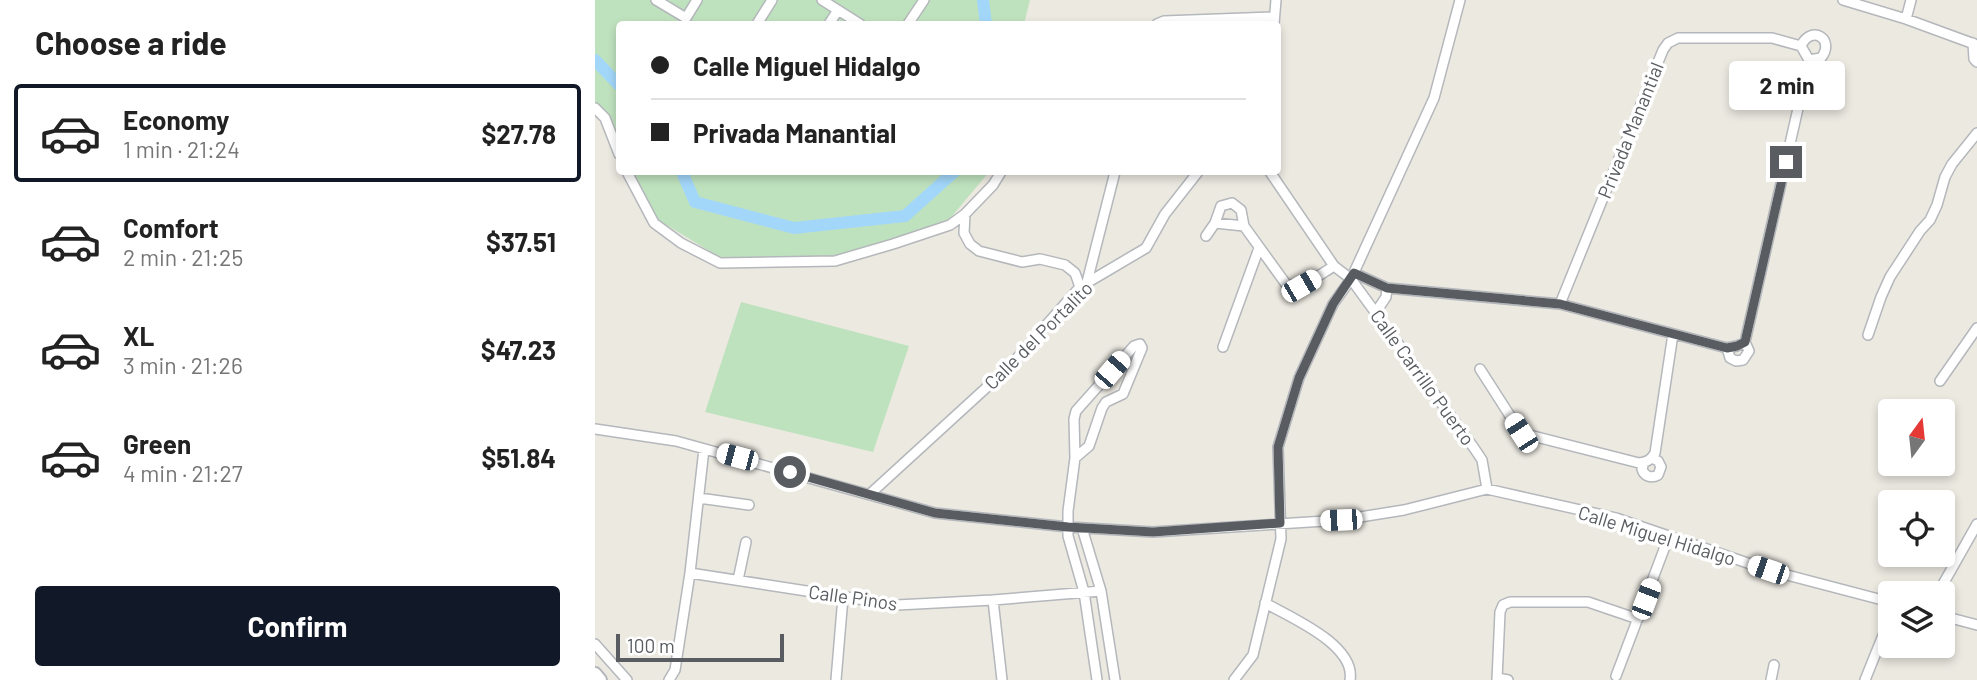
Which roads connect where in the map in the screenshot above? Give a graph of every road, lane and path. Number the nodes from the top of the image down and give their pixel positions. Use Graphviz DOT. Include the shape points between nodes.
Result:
graph roads {
  1 [pos="656,0"];
  2 [pos="697,0"];
  3 [pos="772,0"];
  4 [pos="822,0"];
  5 [pos="924,0"];
  6 [pos="1276,0"];
  7 [pos="1460,0"];
  8 [pos="1843,0"];
  9 [pos="1911,0"];
  10 [pos="838,10"];
  11 [pos="1906,19"];
  12 [pos="759,21"];
  13 [pos="831,21"];
  14 [pos="855,21"];
  15 [pos="910,21"];
  16 [pos="1164,21"];
  17 [pos="1274,21"];
  18 [pos="1975,44"];
  19 [pos="1801,46"];
  20 [pos="1809,60"];
  21 [pos="1977,62"];
  22 [pos="595,108"];
  23 [pos="1977,133"];
  24 [pos="616,146"];
  25 [pos="629,175"];
  26 [pos="999,175"];
  27 [pos="1114,175"];
  28 [pos="1196,175"];
  29 [pos="1273,175"];
  30 [pos="965,214"];
  31 [pos="1215,223"];
  32 [pos="1244,226"];
  33 [pos="1206,236"];
  34 [pos="1259,248"];
  35 [pos="1334,266"];
  36 [pos="1352,276"];
  37 [pos="1083,285"];
  38 [pos="1387,288"];
  39 [pos="1560,304"];
  40 [pos="1376,312"];
  41 [pos="1977,328"];
  42 [pos="1673,334"];
  43 [pos="1868,335"];
  44 [pos="1223,347"];
  45 [pos="1480,369"];
  46 [pos="1940,381"];
  47 [pos="595,429"];
  48 [pos="704,449"];
  49 [pos="1075,458"];
  50 [pos="1487,489"];
  51 [pos="870,494"];
  52 [pos="699,498"];
  53 [pos="749,505"];
  54 [pos="1280,523"];
  55 [pos="1977,524"];
  56 [pos="1068,527"];
  57 [pos="1083,528"];
  58 [pos="1669,536"];
  59 [pos="746,542"];
  60 [pos="1088,545"];
  61 [pos="1072,550"];
  62 [pos="690,573"];
  63 [pos="738,580"];
  64 [pos="1945,581"];
  65 [pos="1101,591"];
  66 [pos="1084,592"];
  67 [pos="843,597"];
  68 [pos="1878,599"];
  69 [pos="993,600"];
  70 [pos="1265,603"];
  71 [pos="1955,619"];
  72 [pos="1638,620"];
  73 [pos="1977,625"];
  74 [pos="1108,634"];
  75 [pos="1090,636"];
  76 [pos="1878,651"];
  77 [pos="597,652"];
  78 [pos="1774,665"];
  79 [pos="595,674"];
  80 [pos="1616,676"];
  81 [pos="1497,679"];
  82 [pos="1868,679"];
  83 [pos="600,680"];
  84 [pos="627,680"];
  85 [pos="669,680"];
  86 [pos="836,680"];
  87 [pos="1002,680"];
  88 [pos="1097,680"];
  89 [pos="1115,680"];
  90 [pos="1234,680"];
  91 [pos="1350,680"];
  92 [pos="1508,680"];
  93 [pos="1771,680"];
  1 -- 2 [label="street" via="686,18"];
  3 -- 12 [label="street"];
  4 -- 10 [label="street"];
  5 -- 15 [label="street"];
  6 -- 17 [label="street"];
  7 -- 36 [label="street" via="1434,98"];
  8 -- 11 [label="street"];
  9 -- 11 [label="street"];
  10 -- 13 [label="street"];
  10 -- 14 [label="street"];
  11 -- 18 [label="street"];
  16 -- 17 [label="street"];
  18 -- 21 [label="street"];
  19 -- 20 [label="street"];
  19 -- 20 [label="street, Privada Manantial" via="1812,35 1826,43 1821,58"];
  19 -- 39 [label="street, Privada Manantial" via="1772,38 1678,38 1668,43"];
  20 -- 42 [label="street, Privada Manantial" via="1736,345"];
  22 -- 24 [label="street" via="605,118"];
  23 -- 43 [label="street" via="1952,163 1930,220 1890,277"];
  25 -- 30 [label="street" via="654,223 720,263 835,261 950,225"];
  26 -- 30 [label="street"];
  27 -- 37 [label="street"];
  28 -- 37 [label="street, Calle del Portalito" via="1146,248"];
  29 -- 35 [label="street, Calle Carrillo Puerto"];
  30 -- 37 [label="street" via="964,233 979,251 1022,262 1040,259 1065,265"];
  31 -- 32 [label="street"];
  31 -- 32 [label="street" via="1221,206 1232,203 1241,210"];
  31 -- 33 [label="street"];
  32 -- 34 [label="street"];
  34 -- 35 [label="street" via="1286,284 1293,286 1301,286"];
  34 -- 44 [label="street"];
  35 -- 36 [label="street, Calle Carrillo Puerto"];
  36 -- 38 [label="street"];
  36 -- 40 [label="street, Calle Carrillo Puerto"];
  36 -- 54 [label="street" via="1333,304 1299,378 1278,447"];
  37 -- 51 [label="street, Calle del Portalito" via="1010,366"];
  38 -- 39 [label="street"];
  38 -- 40 [label="street"];
  39 -- 42 [label="street"];
  40 -- 50 [label="street, Calle Carrillo Puerto" via="1482,460"];
  41 -- 46 [label="street"];
  42 -- 45 [label="street" via="1655,453 1639,463 1521,433"];
  47 -- 48 [label="street, Calle Miguel Hidalgo"];
  48 -- 51 [label="street, Calle Miguel Hidalgo"];
  48 -- 52 [label="street"];
  49 -- 49 [label="street" via="1076,411 1134,345 1140,344 1123,394 1102,408 1094,437"];
  49 -- 56 [label="street"];
  50 -- 54 [label="street, Calle Miguel Hidalgo" via="1404,510"];
  50 -- 58 [label="street, Calle Miguel Hidalgo" via="1616,518"];
  51 -- 56 [label="street, Calle Miguel Hidalgo" via="935,513"];
  52 -- 53 [label="street"];
  52 -- 62 [label="street"];
  54 -- 57 [label="street, Calle Miguel Hidalgo" via="1153,532"];
  54 -- 70 [label="street" via="1281,539"];
  55 -- 64 [label="street"];
  56 -- 57 [label="street, Calle Miguel Hidalgo"];
  56 -- 61 [label="street"];
  57 -- 60 [label="street"];
  58 -- 68 [label="street, Calle Miguel Hidalgo" via="1768,570"];
  58 -- 72 [label="street"];
  59 -- 63 [label="street"];
  60 -- 61 [label="street"];
  60 -- 65 [label="street"];
  61 -- 66 [label="street"];
  62 -- 63 [label="street, Calle Pinos"];
  62 -- 85 [label="street" via="675,670"];
  63 -- 67 [label="street, Calle Pinos"];
  65 -- 66 [label="street, Calle Pinos"];
  65 -- 74 [label="street"];
  66 -- 69 [label="street, Calle Pinos"];
  66 -- 75 [label="street"];
  67 -- 69 [label="street, Calle Pinos" via="897,605"];
  67 -- 86 [label="street"];
  69 -- 87 [label="street"];
  70 -- 90 [label="street" via="1253,655"];
  70 -- 91 [label="street" via="1334,644 1346,659"];
  71 -- 73 [label="street"];
  72 -- 80 [label="street"];
  72 -- 81 [label="street" via="1588,602 1510,602 1500,612"];
  74 -- 75 [label="street"];
  74 -- 89 [label="street"];
  75 -- 88 [label="street"];
  76 -- 82 [label="street"];
  77 -- 84 [label="street"];
  78 -- 93 [label="street"];
  79 -- 83 [label="street"];
  81 -- 92 [label="street"];
}
